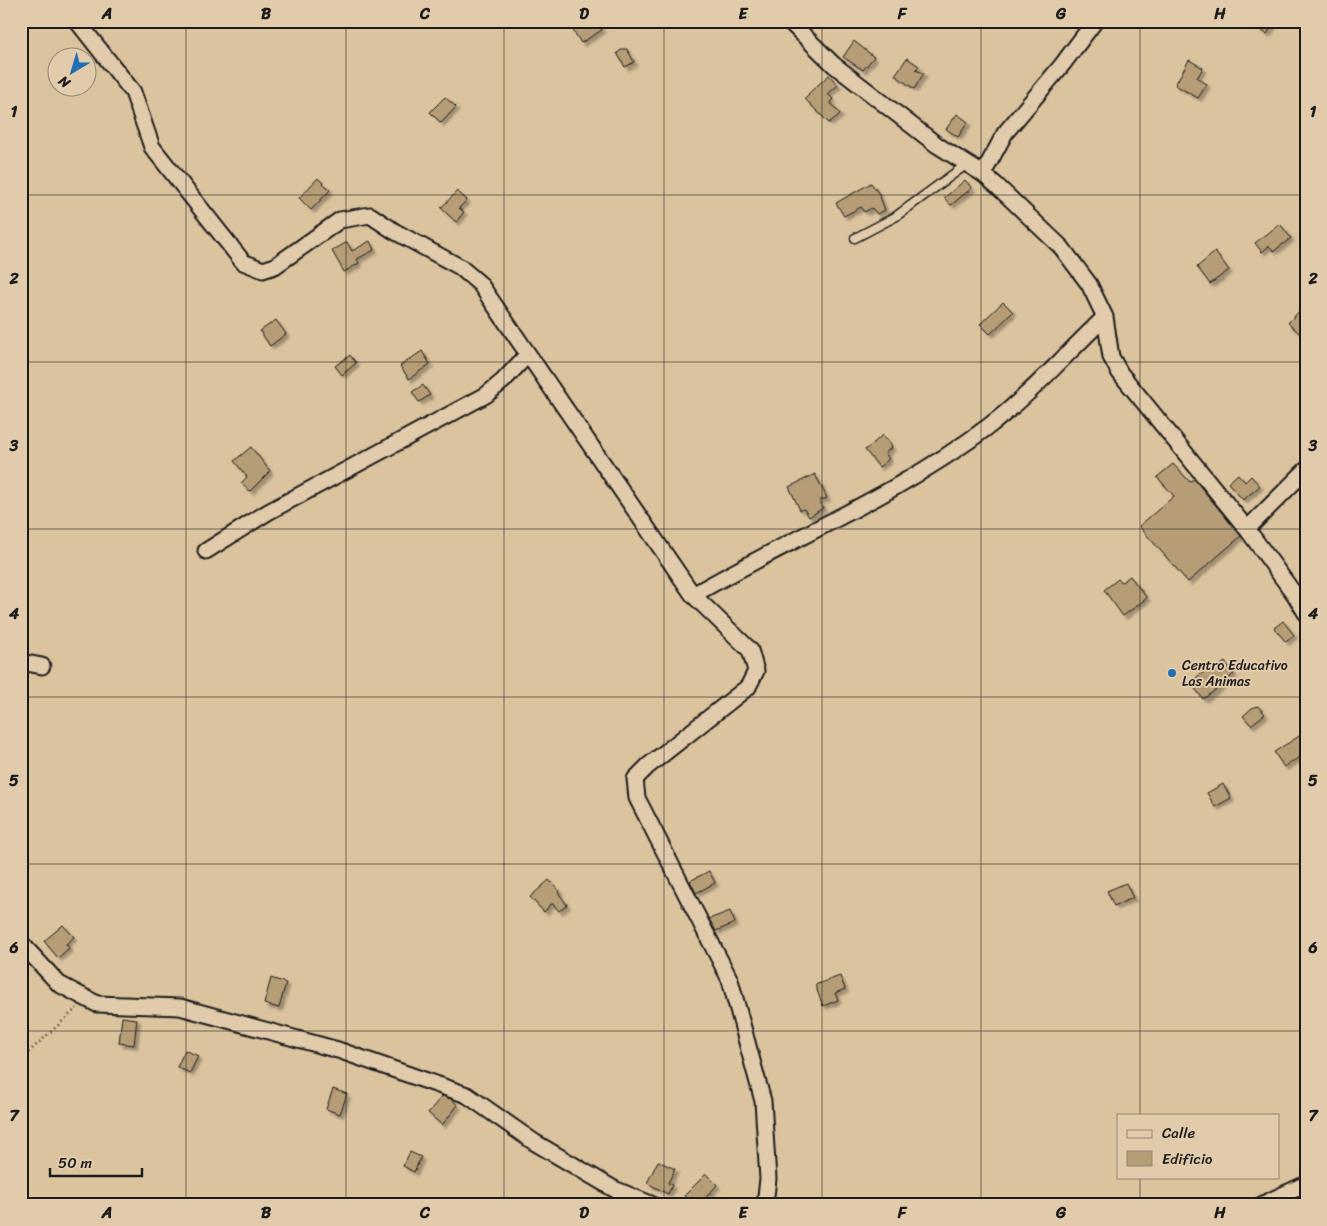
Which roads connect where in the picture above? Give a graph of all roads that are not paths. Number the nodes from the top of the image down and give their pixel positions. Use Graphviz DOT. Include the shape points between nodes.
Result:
graph roads {
  1 [pos="77,21"];
  2 [pos="789,21"];
  3 [pos="1095,21"];
  4 [pos="967,164"];
  5 [pos="983,174"];
  6 [pos="855,238"];
  7 [pos="1104,317"];
  8 [pos="528,354"];
  9 [pos="1306,470"];
  10 [pos="1247,529"];
  11 [pos="206,551"];
  12 [pos="693,596"];
  13 [pos="1306,613"];
  14 [pos="21,662"];
  15 [pos="42,666"];
  16 [pos="21,943"];
  17 [pos="1306,1184"];
  18 [pos="653,1205"];
  19 [pos="765,1205"];
  20 [pos="1261,1205"];
  1 -- 8 [label="street" via="133,92 152,147 243,262 263,270 275,266 340,220 370,215 460,267 480,284"];
  2 -- 4 [label="street" via="834,65 937,145"];
  3 -- 5 [label="street" via="1005,133"];
  4 -- 5 [label="street"];
  4 -- 6 [label="lane" via="894,217"];
  5 -- 7 [label="street" via="1062,248 1090,284"];
  7 -- 10 [label="street" via="1111,357 1120,372"];
  7 -- 12 [label="street" via="1022,398 990,426 951,453 848,514 729,574"];
  8 -- 11 [label="street" via="486,395 268,512"];
  8 -- 12 [label="street"];
  9 -- 10 [label="street"];
  10 -- 13 [label="street"];
  12 -- 19 [label="street" via="750,650 756,671 748,687 641,772 635,779 637,798 730,980 763,1100 768,1179"];
  14 -- 15 [label="street"];
  16 -- 18 [label="street" via="59,984 97,1004 180,1007 338,1050 467,1095 534,1142 614,1190"];
  17 -- 20 [label="street"];
}
